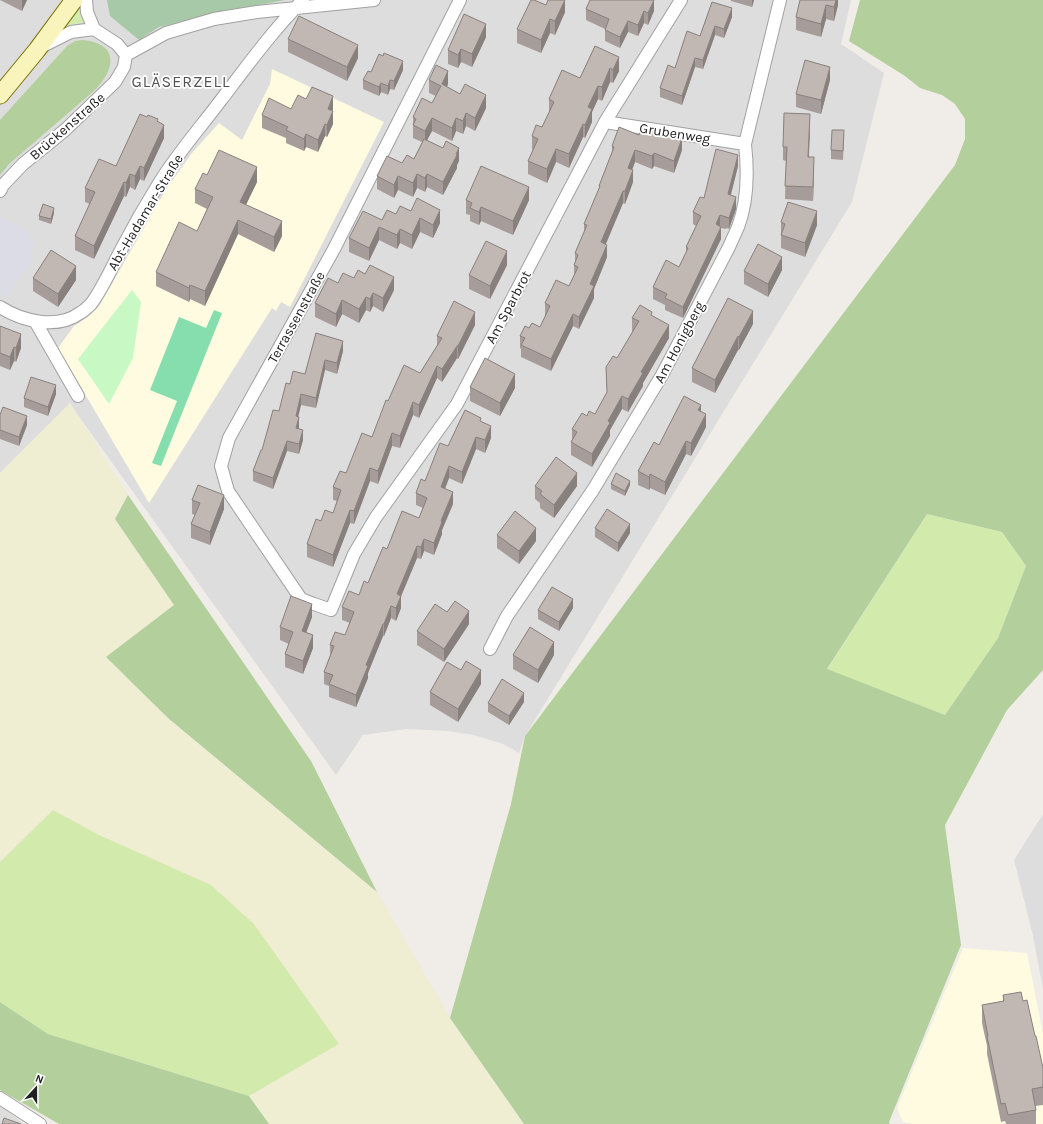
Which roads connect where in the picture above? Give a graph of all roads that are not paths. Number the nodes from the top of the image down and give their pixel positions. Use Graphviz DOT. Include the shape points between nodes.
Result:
graph roads {
  1 [pos="74,0"];
  2 [pos="86,0"];
  3 [pos="374,0"];
  4 [pos="460,0"];
  5 [pos="681,0"];
  6 [pos="780,0"];
  7 [pos="300,4"];
  8 [pos="94,29"];
  9 [pos="37,50"];
  10 [pos="126,55"];
  11 [pos="0,94"];
  12 [pos="605,122"];
  13 [pos="745,144"];
  14 [pos="0,191"];
  15 [pos="0,307"];
  16 [pos="35,321"];
  17 [pos="78,396"];
  18 [pos="331,610"];
  19 [pos="490,649"];
  20 [pos="0,1098"];
  21 [pos="40,1124"];
  1 -- 9 [label="main road"];
  2 -- 8 [label="street" via="87,12"];
  3 -- 7 [label="street"];
  4 -- 18 [label="street, Terrassenstraße" via="334,249 229,438 221,466 228,491 301,599"];
  5 -- 12 [label="street, Am Sparbrot"];
  6 -- 13 [label="street, Am Honigberg"];
  7 -- 10 [label="street" via="214,19 166,33"];
  7 -- 16 [label="street, Abt-Hadamar-Straße" via="252,59 159,183 91,305 78,315 65,320 50,323"];
  8 -- 9 [label="street" via="71,32"];
  8 -- 10 [label="street" via="117,44"];
  9 -- 11 [label="main road"];
  10 -- 14 [label="street, Brückenstraße" via="124,67 115,82 65,130 24,164"];
  12 -- 13 [label="street, Grubenweg"];
  12 -- 18 [label="street, Am Sparbrot" via="457,404 376,517 354,554"];
  13 -- 19 [label="street, Am Honigberg" via="746,194 738,226 729,247 662,375 592,490 507,616"];
  15 -- 16 [label="street, Abt-Hadamar-Straße" via="19,317"];
  16 -- 17 [label="street"];
  20 -- 21 [label="street"];
}
